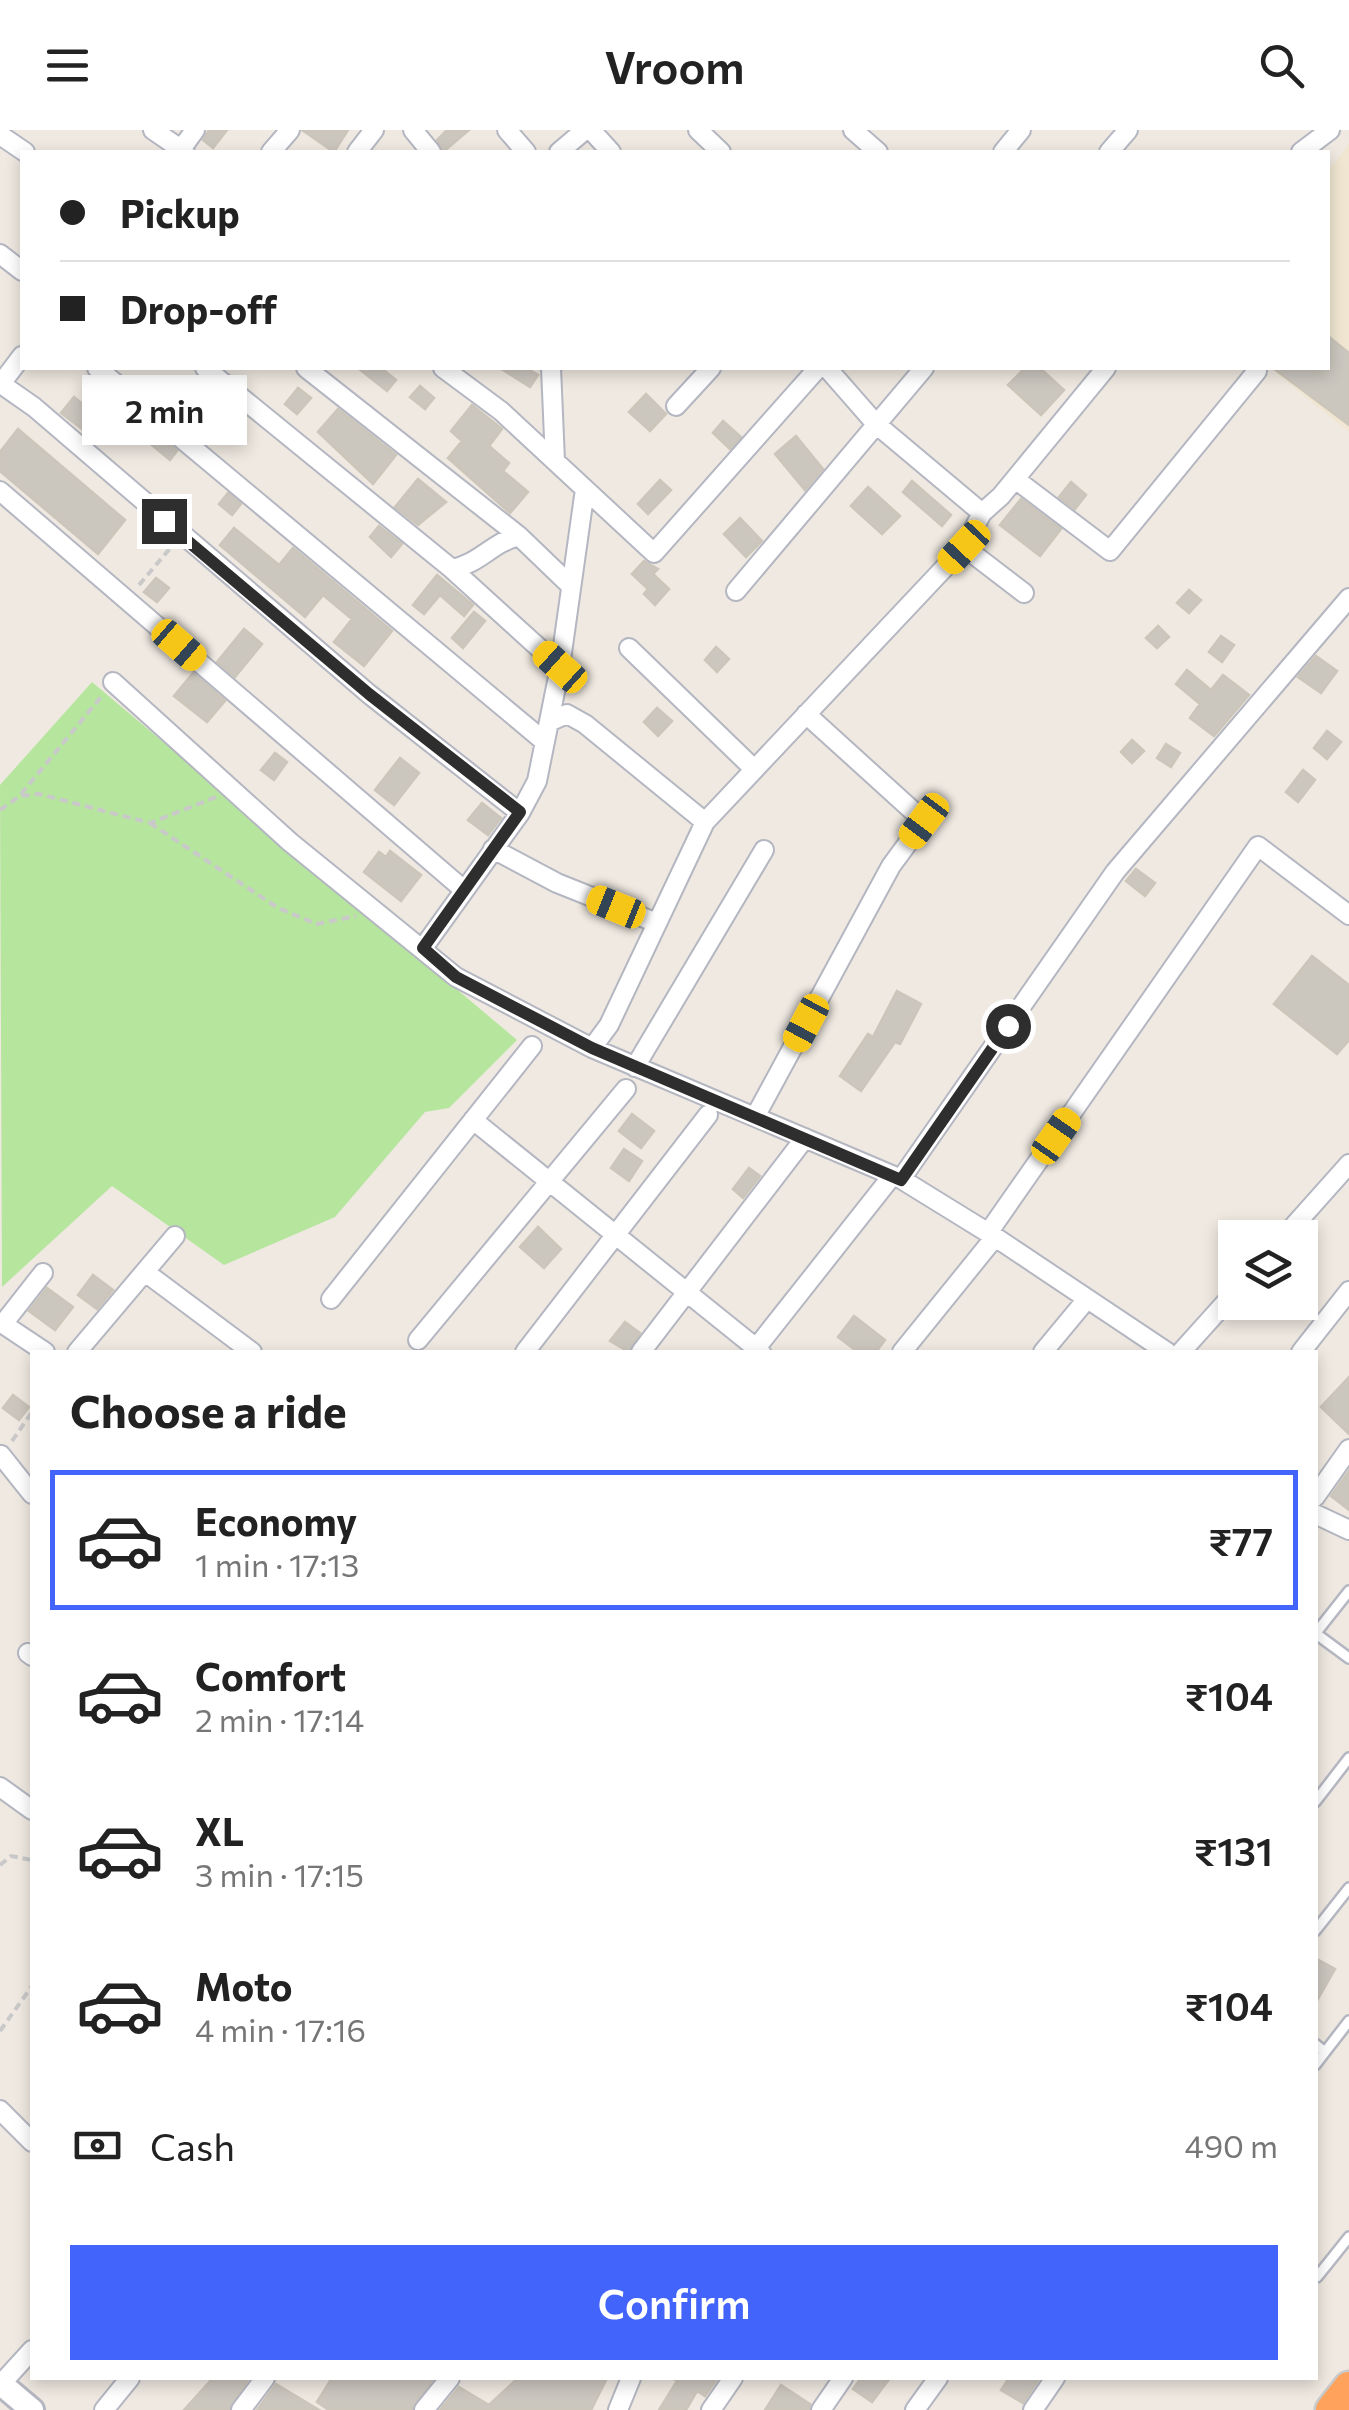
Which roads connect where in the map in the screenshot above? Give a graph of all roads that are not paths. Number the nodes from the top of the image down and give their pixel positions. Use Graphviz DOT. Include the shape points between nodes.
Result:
graph roads {
  1 [pos="154,130"];
  2 [pos="290,130"];
  3 [pos="374,130"];
  4 [pos="412,130"];
  5 [pos="506,130"];
  6 [pos="588,130"];
  7 [pos="698,130"];
  8 [pos="1021,130"];
  9 [pos="1128,130"];
  10 [pos="1330,130"];
  11 [pos="855,131"];
  12 [pos="0,135"];
  13 [pos="22,150"];
  14 [pos="179,150"];
  15 [pos="273,150"];
  16 [pos="359,150"];
  17 [pos="429,150"];
  18 [pos="524,150"];
  19 [pos="562,150"];
  20 [pos="610,150"];
  21 [pos="719,150"];
  22 [pos="876,150"];
  23 [pos="1004,150"];
  24 [pos="1111,150"];
  25 [pos="1304,150"];
  26 [pos="0,254"];
  27 [pos="20,269"];
  28 [pos="20,358"];
  29 [pos="99,370"];
  30 [pos="208,370"];
  31 [pos="309,370"];
  32 [pos="445,370"];
  33 [pos="551,370"];
  34 [pos="710,370"];
  35 [pos="816,370"];
  36 [pos="828,370"];
  37 [pos="922,370"];
  38 [pos="1104,370"];
  39 [pos="1257,371"];
  40 [pos="2,378"];
  41 [pos="676,406"];
  42 [pos="876,424"];
  43 [pos="554,461"];
  44 [pos="1014,479"];
  45 [pos="585,489"];
  46 [pos="0,491"];
  47 [pos="982,513"];
  48 [pos="519,536"];
  49 [pos="964,547"];
  50 [pos="452,568"];
  51 [pos="571,586"];
  52 [pos="736,592"];
  53 [pos="1024,594"];
  54 [pos="1349,598"];
  55 [pos="628,648"];
  56 [pos="560,667"];
  57 [pos="113,682"];
  58 [pos="806,714"];
  59 [pos="548,722"];
  60 [pos="544,742"];
  61 [pos="754,769"];
  62 [pos="520,812"];
  63 [pos="705,822"];
  64 [pos="493,849"];
  65 [pos="764,850"];
  66 [pos="464,890"];
  67 [pos="1349,915"];
  68 [pos="657,924"];
  69 [pos="423,948"];
  70 [pos="532,1046"];
  71 [pos="592,1048"];
  72 [pos="635,1066"];
  73 [pos="626,1089"];
  74 [pos="708,1115"];
  75 [pos="756,1117"];
  76 [pos="473,1120"];
  77 [pos="805,1138"];
  78 [pos="1349,1164"];
  79 [pos="896,1178"];
  80 [pos="548,1180"];
  81 [pos="1300,1220"];
  82 [pos="615,1234"];
  83 [pos="992,1235"];
  84 [pos="176,1236"];
  85 [pos="145,1272"];
  86 [pos="43,1274"];
  87 [pos="688,1291"];
  88 [pos="1349,1291"];
  89 [pos="331,1299"];
  90 [pos="1087,1299"];
  91 [pos="1218,1311"];
  92 [pos="2,1323"];
  93 [pos="418,1340"];
  94 [pos="42,1350"];
  95 [pos="80,1350"];
  96 [pos="249,1350"];
  97 [pos="526,1350"];
  98 [pos="643,1350"];
  99 [pos="756,1350"];
  100 [pos="758,1350"];
  101 [pos="904,1350"];
  102 [pos="1045,1350"];
  103 [pos="1164,1350"];
  104 [pos="1183,1350"];
  105 [pos="1303,1350"];
  106 [pos="1349,1449"];
  107 [pos="2,1455"];
  108 [pos="30,1491"];
  109 [pos="1318,1493"];
  110 [pos="1318,1515"];
  111 [pos="1349,1530"];
  112 [pos="1349,1591"];
  113 [pos="1318,1630"];
  114 [pos="1318,1636"];
  115 [pos="1349,1658"];
  116 [pos="1349,1758"];
  117 [pos="0,1787"];
  118 [pos="1318,1798"];
  119 [pos="30,1809"];
  120 [pos="1349,1888"];
  121 [pos="1318,1927"];
  122 [pos="1349,2021"];
  123 [pos="1318,2046"];
  124 [pos="1325,2052"];
  125 [pos="1318,2061"];
  126 [pos="0,2110"];
  127 [pos="29,2132"];
  128 [pos="1349,2237"];
  129 [pos="1318,2278"];
  130 [pos="30,2352"];
  131 [pos="128,2380"];
  132 [pos="263,2380"];
  133 [pos="448,2380"];
  134 [pos="630,2380"];
  135 [pos="732,2380"];
  136 [pos="842,2380"];
  137 [pos="937,2380"];
  138 [pos="1054,2380"];
  139 [pos="1,2383"];
  140 [pos="1349,2387"];
  141 [pos="28,2409"];
  142 [pos="104,2410"];
  143 [pos="241,2410"];
  144 [pos="424,2410"];
  145 [pos="618,2410"];
  146 [pos="711,2410"];
  147 [pos="821,2410"];
  148 [pos="915,2410"];
  149 [pos="1034,2410"];
  150 [pos="1331,2410"];
  1 -- 14 [label="street"];
  2 -- 15 [label="street"];
  3 -- 16 [label="street"];
  4 -- 17 [label="street"];
  5 -- 18 [label="street"];
  6 -- 19 [label="street"];
  6 -- 20 [label="street"];
  7 -- 21 [label="street"];
  8 -- 23 [label="street"];
  9 -- 24 [label="street"];
  10 -- 25 [label="street"];
  11 -- 22 [label="street"];
  12 -- 13 [label="street"];
  26 -- 27 [label="street"];
  28 -- 40 [label="street"];
  29 -- 60 [label="street"];
  30 -- 50 [label="street"];
  31 -- 48 [label="street"];
  32 -- 43 [label="street"];
  33 -- 43 [label="street"];
  34 -- 41 [label="street"];
  35 -- 45 [label="street" via="654,553"];
  36 -- 42 [label="street"];
  37 -- 42 [label="street"];
  38 -- 44 [label="street"];
  39 -- 44 [label="street" via="1110,551"];
  40 -- 62 [label="street" via="369,694"];
  42 -- 47 [label="street"];
  42 -- 52 [label="street"];
  43 -- 45 [label="street"];
  44 -- 47 [label="street"];
  45 -- 51 [label="street"];
  46 -- 66 [label="street"];
  47 -- 49 [label="street"];
  48 -- 50 [label="street" via="470,566"];
  48 -- 51 [label="street"];
  49 -- 53 [label="street"];
  49 -- 58 [label="street"];
  50 -- 56 [label="street"];
  51 -- 56 [label="street"];
  54 -- 79 [label="street" via="1115,872"];
  55 -- 61 [label="street"];
  56 -- 59 [label="street"];
  57 -- 69 [label="street"];
  58 -- 61 [label="street"];
  58 -- 75 [label="street" via="924,821 890,866"];
  59 -- 60 [label="street"];
  59 -- 63 [label="street" via="568,714 585,724"];
  60 -- 62 [label="street" via="536,781"];
  61 -- 63 [label="street"];
  62 -- 64 [label="street"];
  63 -- 68 [label="street"];
  64 -- 66 [label="street"];
  64 -- 68 [label="street"];
  65 -- 72 [label="street"];
  66 -- 69 [label="street"];
  67 -- 83 [label="street" via="1258,846"];
  68 -- 71 [label="street"];
  69 -- 71 [label="street" via="456,977"];
  70 -- 76 [label="street"];
  71 -- 72 [label="street"];
  72 -- 75 [label="street"];
  73 -- 80 [label="street"];
  74 -- 82 [label="street"];
  75 -- 77 [label="street"];
  76 -- 80 [label="street"];
  76 -- 89 [label="street"];
  77 -- 79 [label="street"];
  77 -- 87 [label="street"];
  78 -- 81 [label="street"];
  79 -- 83 [label="street"];
  79 -- 100 [label="street"];
  80 -- 82 [label="street"];
  80 -- 93 [label="street"];
  82 -- 87 [label="street"];
  82 -- 97 [label="street"];
  83 -- 90 [label="street"];
  83 -- 101 [label="street"];
  84 -- 85 [label="street"];
  85 -- 95 [label="street"];
  85 -- 96 [label="street"];
  86 -- 92 [label="street"];
  87 -- 98 [label="street"];
  87 -- 99 [label="street"];
  88 -- 105 [label="street"];
  90 -- 102 [label="street"];
  90 -- 103 [label="street"];
  91 -- 104 [label="street"];
  92 -- 94 [label="street"];
  106 -- 109 [label="street"];
  107 -- 108 [label="street"];
  110 -- 111 [label="street"];
  112 -- 113 [label="lane"];
  114 -- 115 [label="lane"];
  116 -- 118 [label="lane"];
  117 -- 119 [label="street"];
  120 -- 121 [label="lane"];
  122 -- 124 [label="lane"];
  123 -- 124 [label="lane"];
  124 -- 125 [label="lane"];
  126 -- 127 [label="street"];
  128 -- 129 [label="lane"];
  130 -- 139 [label="street"];
  131 -- 142 [label="street"];
  132 -- 143 [label="street"];
  133 -- 144 [label="street"];
  134 -- 145 [label="street"];
  135 -- 146 [label="street"];
  136 -- 147 [label="street"];
  137 -- 148 [label="street"];
  138 -- 149 [label="street"];
  139 -- 141 [label="street"];
  140 -- 150 [label="highway"];
}
